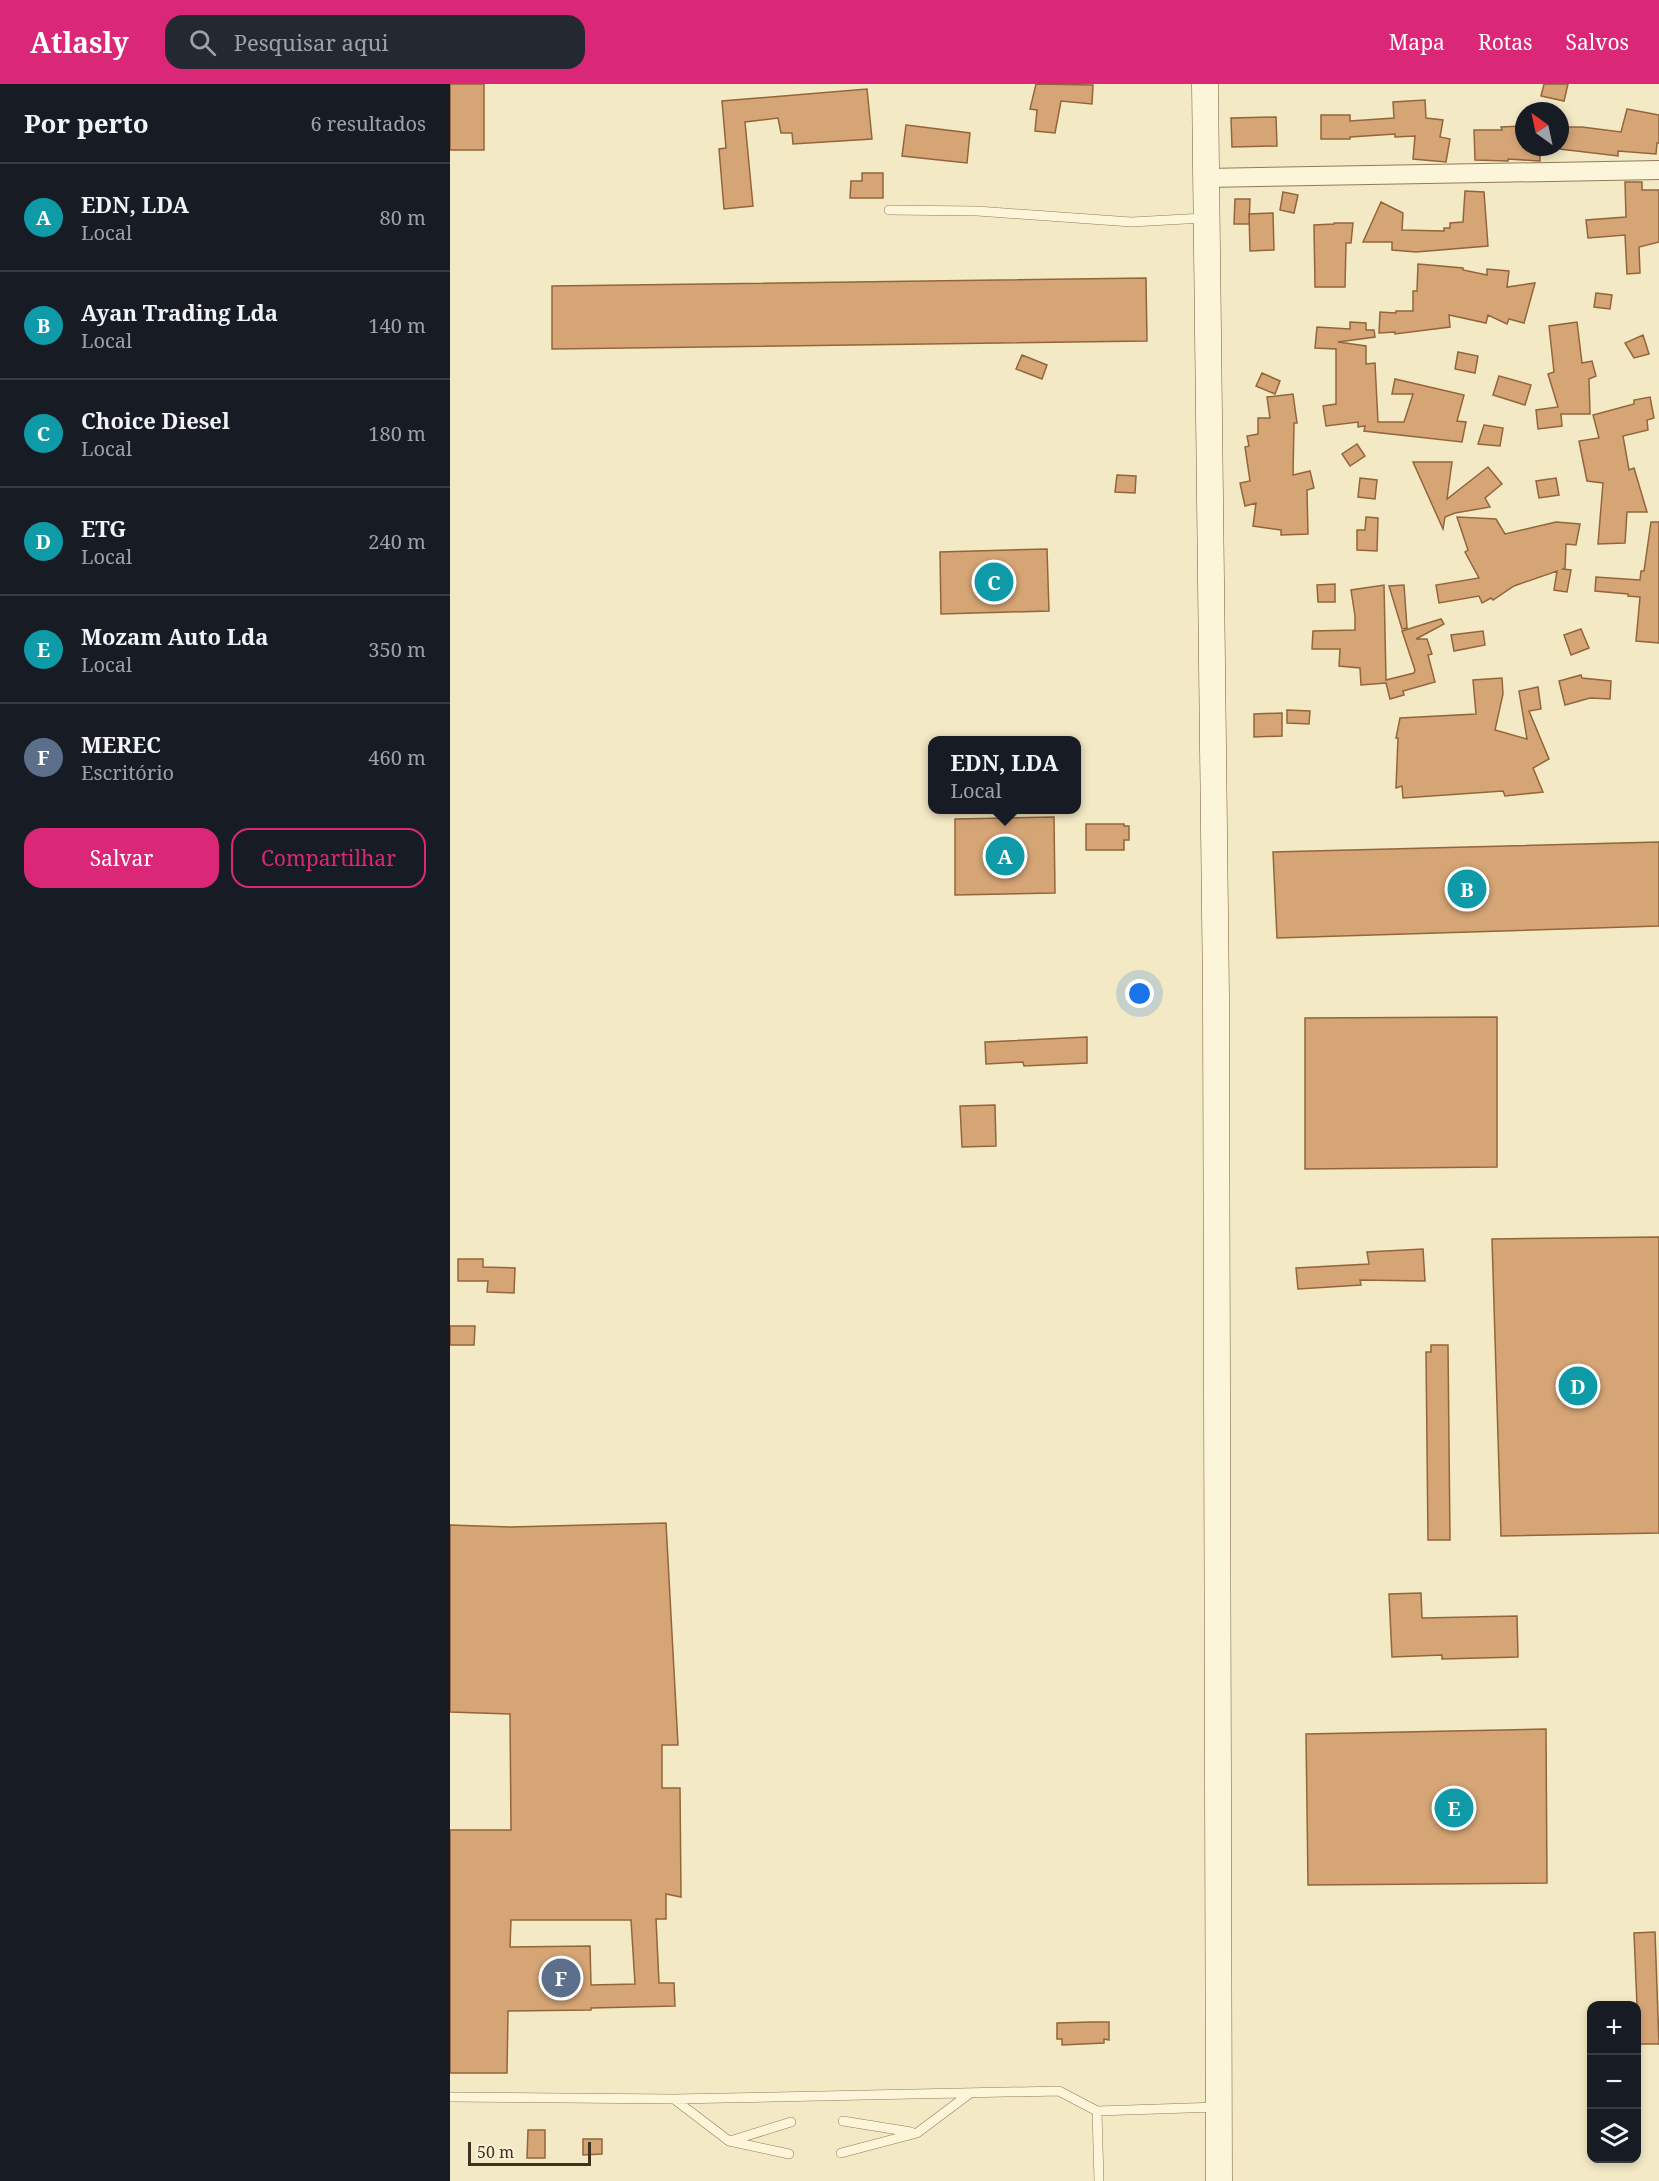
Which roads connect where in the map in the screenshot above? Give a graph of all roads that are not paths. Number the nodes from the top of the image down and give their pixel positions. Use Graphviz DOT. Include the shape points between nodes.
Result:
graph roads {
  1 [pos="1205,84"];
  2 [pos="1659,170"];
  3 [pos="1206,178"];
  4 [pos="977,201"];
  5 [pos="889,210"];
  6 [pos="977,211"];
  7 [pos="1207,218"];
  8 [pos="969,2094"];
  9 [pos="450,2097"];
  10 [pos="674,2099"];
  11 [pos="1218,2107"];
  12 [pos="1097,2110"];
  13 [pos="843,2121"];
  14 [pos="791,2122"];
  15 [pos="917,2133"];
  16 [pos="729,2141"];
  17 [pos="841,2153"];
  18 [pos="789,2154"];
  19 [pos="1099,2181"];
  20 [pos="1220,2181"];
  1 -- 3 [label="main road"];
  2 -- 3 [label="street"];
  3 -- 7 [label="main road"];
  4 -- 6 [label="lane"];
  5 -- 6 [label="lane"];
  6 -- 7 [label="lane" via="1131,222"];
  7 -- 11 [label="main road" via="1216,995"];
  8 -- 10 [label="lane"];
  8 -- 12 [label="lane" via="1059,2091"];
  8 -- 15 [label="lane"];
  9 -- 10 [label="lane"];
  10 -- 16 [label="lane"];
  11 -- 12 [label="lane"];
  11 -- 20 [label="main road"];
  12 -- 19 [label="lane"];
  13 -- 15 [label="lane"];
  14 -- 16 [label="lane"];
  15 -- 17 [label="lane"];
  16 -- 18 [label="lane"];
}
